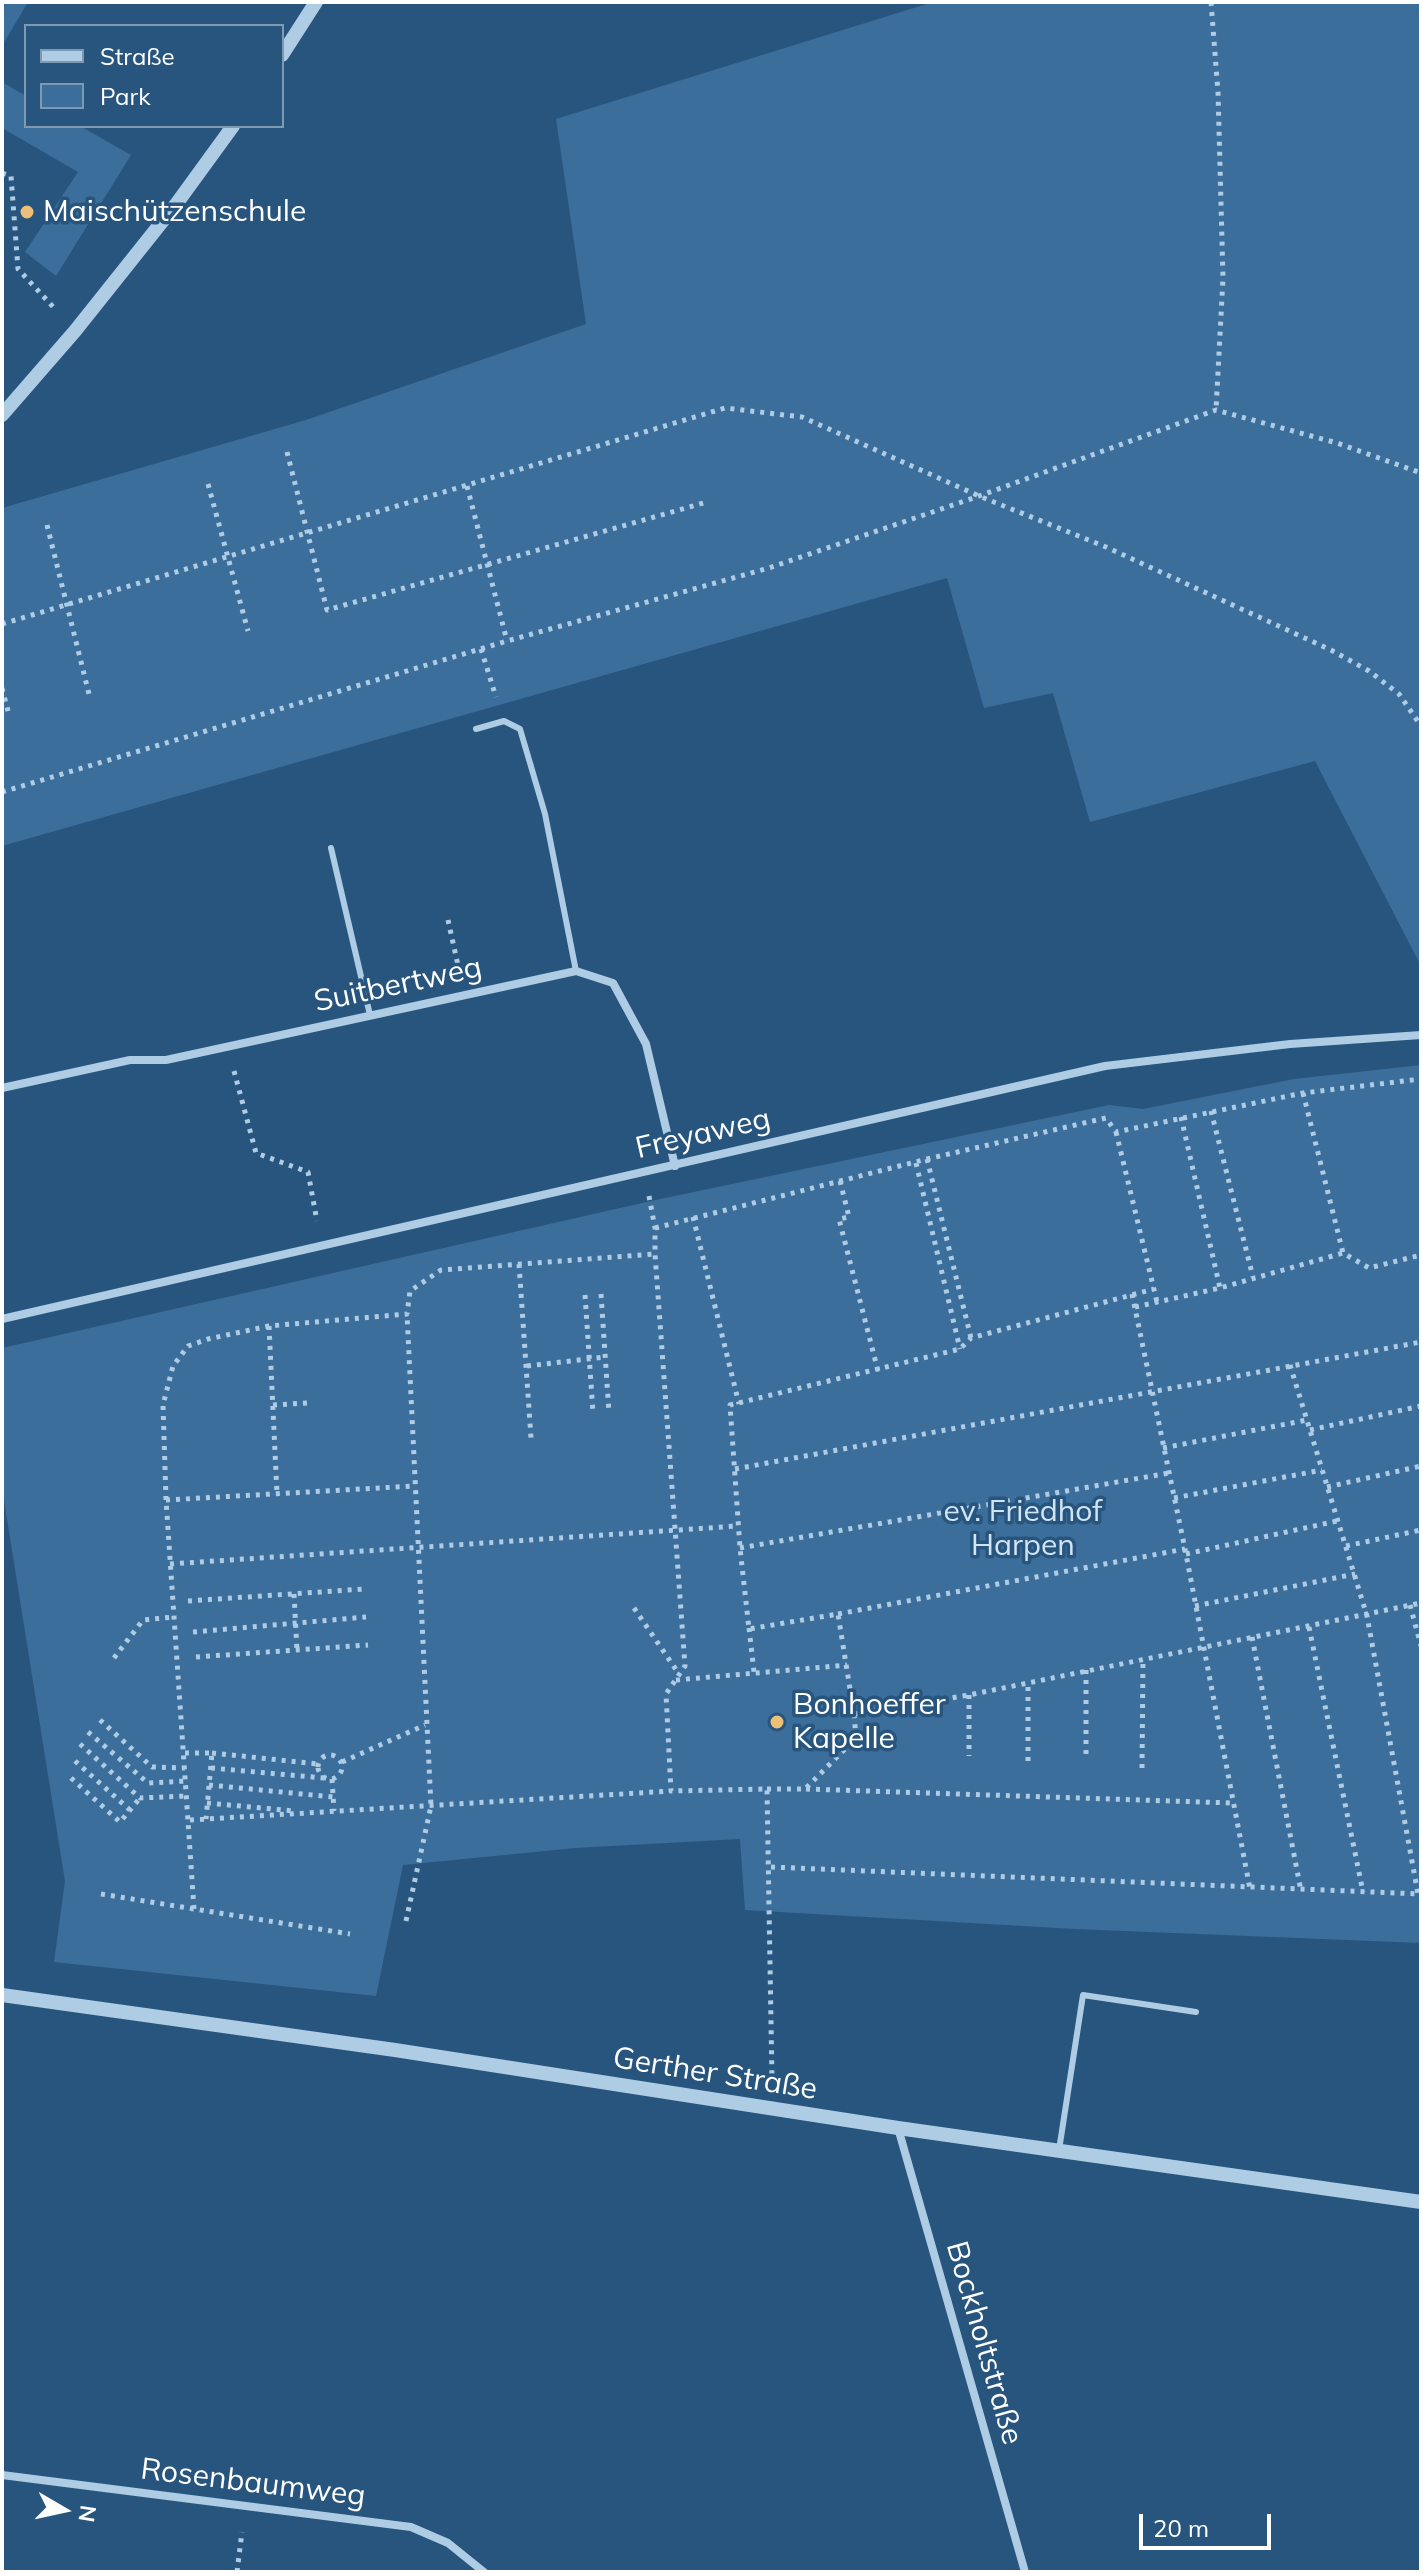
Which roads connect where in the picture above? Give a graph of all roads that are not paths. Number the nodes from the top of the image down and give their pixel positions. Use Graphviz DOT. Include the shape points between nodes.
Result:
graph roads {
  1 [pos="316,2"];
  2 [pos="284,52"];
  3 [pos="232,128"];
  4 [pos="2,415"];
  5 [pos="476,729"];
  6 [pos="331,848"];
  7 [pos="576,971"];
  8 [pos="370,1015"];
  9 [pos="1421,1035"];
  10 [pos="2,1088"];
  11 [pos="675,1166"];
  12 [pos="2,1319"];
  13 [pos="2,1995"];
  14 [pos="1196,2012"];
  15 [pos="898,2128"];
  16 [pos="1059,2150"];
  17 [pos="1421,2202"];
  18 [pos="2,2475"];
  19 [pos="484,2572"];
  20 [pos="1025,2572"];
  1 -- 2 [label="street"];
  3 -- 4 [label="street" via="75,331"];
  5 -- 7 [label="lane" via="504,721 520,729 545,814"];
  6 -- 8 [label="lane"];
  7 -- 8 [label="street, Suitbertweg"];
  7 -- 11 [label="street" via="613,983 646,1044"];
  8 -- 10 [label="street, Suitbertweg" via="166,1060 130,1060"];
  9 -- 11 [label="street, Freyaweg" via="1105,1066"];
  11 -- 12 [label="street, Freyaweg"];
  13 -- 15 [label="street, Gerther Straße"];
  14 -- 16 [label="lane" via="1083,1995"];
  15 -- 16 [label="street, Gerther Straße"];
  15 -- 20 [label="street, Bockholtstraße"];
  16 -- 17 [label="street, Gerther Straße"];
  18 -- 19 [label="street, Rosenbaumweg" via="411,2527 448,2543"];
}
